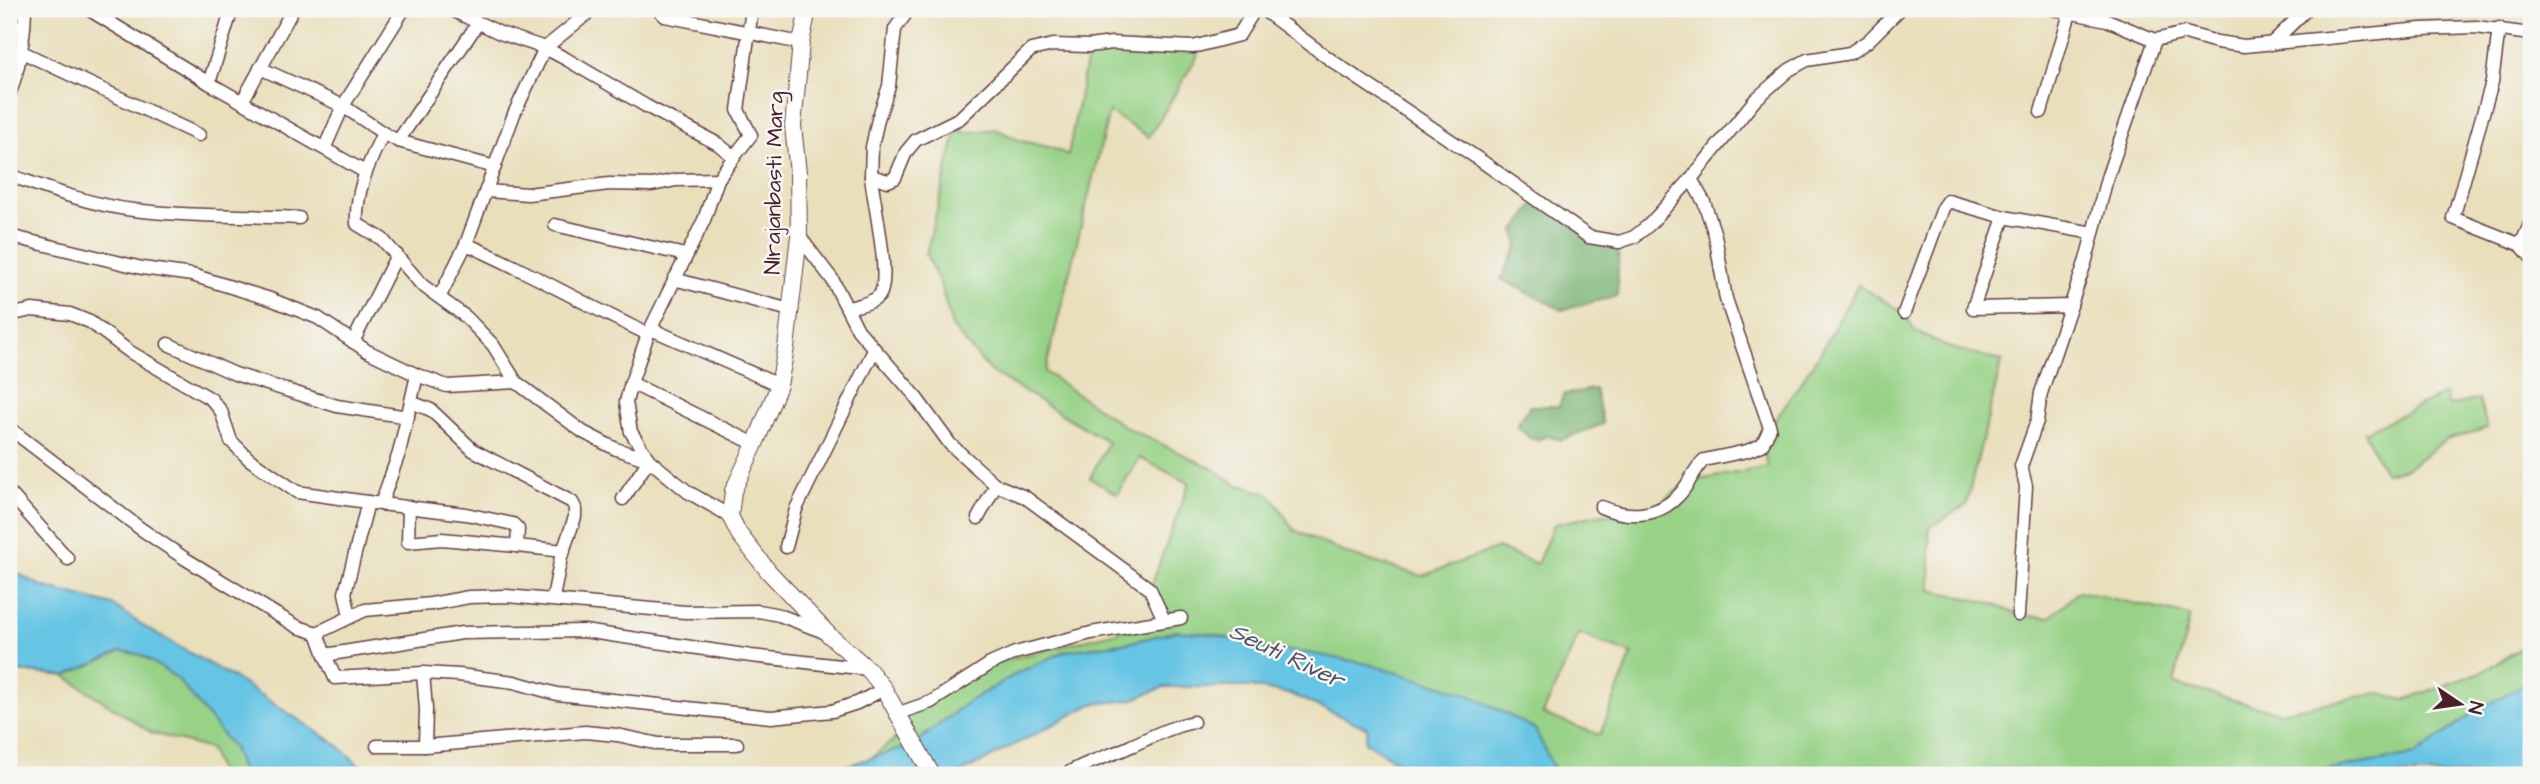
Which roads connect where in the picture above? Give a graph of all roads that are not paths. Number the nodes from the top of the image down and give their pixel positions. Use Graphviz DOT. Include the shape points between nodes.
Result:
graph roads {
  1 [pos="25,9"];
  2 [pos="88,9"];
  3 [pos="232,9"];
  4 [pos="293,9"];
  5 [pos="404,9"];
  6 [pos="450,9"];
  7 [pos="593,9"];
  8 [pos="658,9"];
  9 [pos="752,9"];
  10 [pos="808,9"];
  11 [pos="909,9"];
  12 [pos="1255,9"];
  13 [pos="1262,9"];
  14 [pos="1900,9"];
  15 [pos="2053,9"];
  16 [pos="2307,9"];
  17 [pos="2070,13"];
  18 [pos="478,23"];
  19 [pos="9,26"];
  20 [pos="24,28"];
  21 [pos="2499,28"];
  22 [pos="749,32"];
  23 [pos="2531,34"];
  24 [pos="2155,40"];
  25 [pos="801,43"];
  26 [pos="2271,44"];
  27 [pos="545,48"];
  28 [pos="22,52"];
  29 [pos="260,68"];
  30 [pos="209,83"];
  31 [pos="9,95"];
  32 [pos="242,102"];
  33 [pos="342,106"];
  34 [pos="2042,111"];
  35 [pos="383,133"];
  36 [pos="200,135"];
  37 [pos="398,141"];
  38 [pos="325,148"];
  39 [pos="734,157"];
  40 [pos="495,167"];
  41 [pos="365,172"];
  42 [pos="9,175"];
  43 [pos="870,176"];
  44 [pos="718,179"];
  45 [pos="1691,179"];
  46 [pos="486,191"];
  47 [pos="2004,217"];
  48 [pos="299,218"];
  49 [pos="2531,222"];
  50 [pos="555,225"];
  51 [pos="2093,233"];
  52 [pos="9,236"];
  53 [pos="799,236"];
  54 [pos="466,244"];
  55 [pos="2521,245"];
  56 [pos="397,255"];
  57 [pos="685,255"];
  58 [pos="2531,257"];
  59 [pos="674,279"];
  60 [pos="440,296"];
  61 [pos="2071,306"];
  62 [pos="848,308"];
  63 [pos="790,310"];
  64 [pos="1904,313"];
  65 [pos="9,316"];
  66 [pos="650,332"];
  67 [pos="353,342"];
  68 [pos="168,344"];
  69 [pos="874,350"];
  70 [pos="416,375"];
  71 [pos="516,382"];
  72 [pos="631,383"];
  73 [pos="779,385"];
  74 [pos="411,402"];
  75 [pos="408,417"];
  76 [pos="9,428"];
  77 [pos="755,444"];
  78 [pos="649,460"];
  79 [pos="996,485"];
  80 [pos="9,492"];
  81 [pos="623,499"];
  82 [pos="375,503"];
  83 [pos="409,507"];
  84 [pos="1601,507"];
  85 [pos="730,516"];
  86 [pos="978,518"];
  87 [pos="517,546"];
  88 [pos="786,547"];
  89 [pos="564,551"];
  90 [pos="68,559"];
  91 [pos="553,598"];
  92 [pos="2018,615"];
  93 [pos="350,616"];
  94 [pos="1181,618"];
  95 [pos="1164,620"];
  96 [pos="317,633"];
  97 [pos="830,635"];
  98 [pos="325,655"];
  99 [pos="868,669"];
  100 [pos="423,673"];
  101 [pos="884,689"];
  102 [pos="896,714"];
  103 [pos="1194,722"];
  104 [pos="737,744"];
  105 [pos="377,746"];
  106 [pos="425,746"];
  107 [pos="932,775"];
  108 [pos="1065,775"];
  1 -- 20 [label="street"];
  2 -- 30 [label="street"];
  3 -- 30 [label="street"];
  4 -- 29 [label="street"];
  5 -- 33 [label="street"];
  6 -- 18 [label="street"];
  7 -- 27 [label="street"];
  8 -- 22 [label="street" via="664,16"];
  9 -- 22 [label="street"];
  10 -- 25 [label="street, NIrajanbasti Marg"];
  11 -- 43 [label="street" via="895,29 889,86 872,147"];
  12 -- 43 [label="street" via="1239,35 1193,47 1112,43 1031,50 960,118 916,139 895,178 888,181"];
  13 -- 45 [label="street" via="1588,237 1619,242 1634,237"];
  14 -- 45 [label="street" via="1850,53 1807,60 1788,71 1755,100"];
  15 -- 17 [label="street"];
  16 -- 26 [label="street"];
  17 -- 24 [label="street" via="2107,20"];
  17 -- 34 [label="street"];
  18 -- 27 [label="street"];
  18 -- 37 [label="street"];
  19 -- 20 [label="street"];
  20 -- 28 [label="street"];
  21 -- 23 [label="street"];
  21 -- 26 [label="street" via="2421,29"];
  21 -- 55 [label="street" via="2491,82 2453,218"];
  22 -- 25 [label="street"];
  22 -- 39 [label="street" via="738,110 751,135"];
  24 -- 26 [label="street" via="2185,33 2244,46"];
  24 -- 51 [label="street"];
  25 -- 53 [label="street, NIrajanbasti Marg" via="793,126"];
  27 -- 39 [label="street"];
  27 -- 40 [label="street"];
  28 -- 31 [label="street"];
  28 -- 36 [label="street"];
  29 -- 32 [label="street"];
  29 -- 33 [label="street"];
  30 -- 32 [label="street"];
  32 -- 38 [label="street"];
  33 -- 35 [label="street"];
  33 -- 38 [label="street"];
  35 -- 37 [label="street"];
  35 -- 41 [label="street"];
  37 -- 40 [label="street"];
  38 -- 41 [label="street"];
  39 -- 44 [label="street"];
  40 -- 46 [label="street"];
  41 -- 56 [label="street" via="356,206 357,224"];
  42 -- 48 [label="street" via="130,210"];
  43 -- 62 [label="street" via="884,281 872,302"];
  44 -- 46 [label="street" via="609,184 528,194"];
  44 -- 57 [label="street"];
  45 -- 84 [label="street" via="1715,234 1726,299 1770,428 1762,445 1703,460 1678,496 1647,513 1634,516"];
  46 -- 54 [label="street"];
  47 -- 51 [label="street"];
  47 -- 61 [label="street" via="1973,308"];
  47 -- 64 [label="street" via="1948,201"];
  49 -- 55 [label="street"];
  50 -- 57 [label="street"];
  51 -- 61 [label="street"];
  52 -- 67 [label="street" via="142,268 192,275 270,299 318,318"];
  53 -- 62 [label="street"];
  53 -- 63 [label="street, NIrajanbasti Marg"];
  54 -- 60 [label="street"];
  54 -- 66 [label="street"];
  55 -- 58 [label="street"];
  56 -- 60 [label="street" via="422,285"];
  56 -- 67 [label="street"];
  57 -- 59 [label="street"];
  59 -- 63 [label="street"];
  59 -- 66 [label="street"];
  60 -- 71 [label="street" via="493,345"];
  61 -- 92 [label="street" via="2021,466 2026,486"];
  62 -- 69 [label="street"];
  63 -- 73 [label="street, NIrajanbasti Marg"];
  65 -- 82 [label="street" via="32,310 70,314 90,322 130,352 211,399 221,411 231,441 297,492"];
  66 -- 72 [label="street"];
  66 -- 73 [label="street"];
  67 -- 70 [label="street"];
  68 -- 75 [label="street" via="236,374 337,406"];
  69 -- 79 [label="street" via="950,444"];
  69 -- 88 [label="street" via="796,509"];
  70 -- 71 [label="street" via="447,386"];
  70 -- 74 [label="street"];
  71 -- 78 [label="street" via="583,432"];
  72 -- 77 [label="street"];
  72 -- 78 [label="street" via="626,402 631,432"];
  73 -- 77 [label="street, NIrajanbasti Marg"];
  74 -- 75 [label="street"];
  74 -- 89 [label="street" via="431,410 473,450 572,502 575,517"];
  75 -- 82 [label="street" via="399,453"];
  76 -- 96 [label="street" via="184,558 298,627"];
  77 -- 85 [label="street, NIrajanbasti Marg" via="733,491"];
  78 -- 81 [label="street"];
  78 -- 85 [label="street" via="688,492"];
  79 -- 86 [label="street"];
  79 -- 95 [label="street" via="1025,497 1135,576 1150,589"];
  80 -- 90 [label="street"];
  82 -- 83 [label="street"];
  82 -- 93 [label="street" via="345,593"];
  83 -- 87 [label="street" via="513,524 518,528"];
  83 -- 87 [label="street" via="408,542 462,540"];
  85 -- 97 [label="street" via="769,572"];
  87 -- 89 [label="street"];
  89 -- 91 [label="street"];
  91 -- 93 [label="street" via="469,597 365,610"];
  91 -- 97 [label="street" via="685,612 759,611"];
  93 -- 96 [label="street"];
  94 -- 95 [label="street"];
  95 -- 102 [label="street" via="1015,653 931,702"];
  96 -- 98 [label="street"];
  97 -- 99 [label="street"];
  98 -- 99 [label="street" via="462,633 584,631"];
  98 -- 100 [label="street" via="335,678"];
  99 -- 101 [label="street"];
  100 -- 101 [label="street" via="514,682 557,694 771,717 832,711"];
  100 -- 106 [label="street"];
  101 -- 102 [label="street"];
  102 -- 107 [label="street"];
  103 -- 108 [label="street" via="1153,734"];
  104 -- 106 [label="street" via="659,744 585,732"];
  105 -- 106 [label="street"];
}
